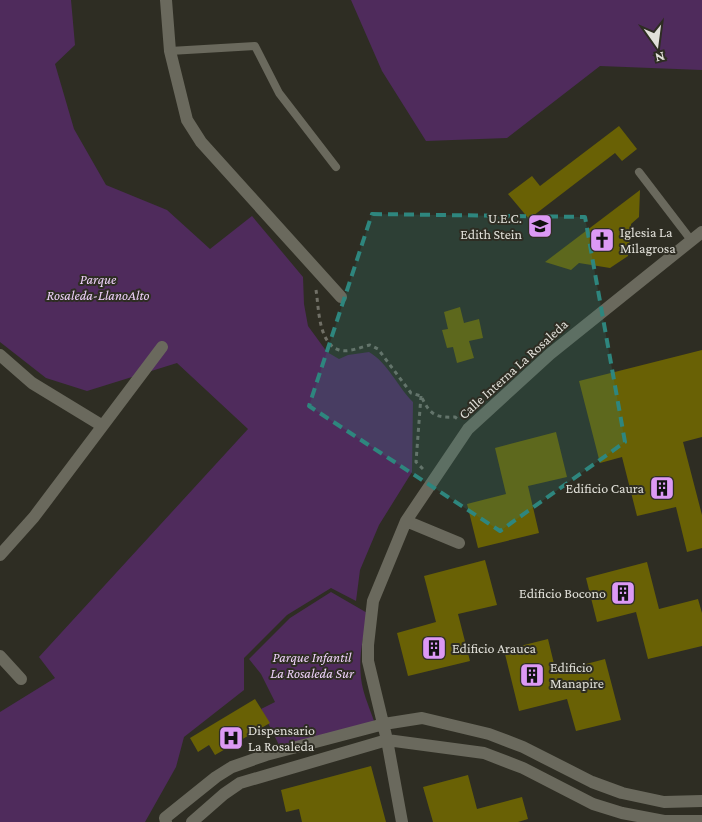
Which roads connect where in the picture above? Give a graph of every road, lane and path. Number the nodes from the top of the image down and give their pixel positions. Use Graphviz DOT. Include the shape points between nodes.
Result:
graph roads {
  1 [pos="166,0"];
  2 [pos="170,51"];
  3 [pos="336,167"];
  4 [pos="639,172"];
  5 [pos="702,232"];
  6 [pos="691,240"];
  7 [pos="309,263"];
  8 [pos="341,297"];
  9 [pos="162,347"];
  10 [pos="0,355"];
  11 [pos="421,396"];
  12 [pos="101,424"];
  13 [pos="468,429"];
  14 [pos="433,479"];
  15 [pos="406,522"];
  16 [pos="459,543"];
  17 [pos="0,555"];
  18 [pos="0,656"];
  19 [pos="22,679"];
  20 [pos="384,724"];
  21 [pos="387,740"];
  22 [pos="702,802"];
  23 [pos="702,821"];
  24 [pos="166,822"];
  25 [pos="192,822"];
  26 [pos="402,822"];
  1 -- 2 [label="street"];
  2 -- 3 [label="lane" via="255,46 279,93"];
  2 -- 7 [label="street" via="187,120 201,142"];
  4 -- 6 [label="lane"];
  5 -- 6 [label="street, Calle Interna La Rosaleda"];
  6 -- 13 [label="street, Calle Interna La Rosaleda" via="550,354"];
  7 -- 8 [label="street"];
  7 -- 11 [label="path" via="323,332 330,344 339,350 370,345 378,349 411,393"];
  9 -- 12 [label="street"];
  10 -- 12 [label="street" via="32,383"];
  11 -- 13 [label="path" via="429,411 441,417 455,417"];
  11 -- 14 [label="path" via="416,462"];
  12 -- 17 [label="street" via="34,517"];
  13 -- 14 [label="street, Calle Interna La Rosaleda"];
  14 -- 15 [label="street, Calle Interna La Rosaleda"];
  15 -- 16 [label="street"];
  15 -- 20 [label="street, Calle Interna La Rosaleda" via="373,601 370,618 368,661"];
  18 -- 19 [label="street"];
  20 -- 21 [label="street, Calle Interna La Rosaleda"];
  20 -- 22 [label="street" via="422,718 489,734 523,747 592,782 622,792 664,802"];
  20 -- 24 [label="street" via="232,767 165,818"];
  21 -- 23 [label="street" via="484,753 523,768 593,804 622,813 664,821"];
  21 -- 25 [label="street" via="240,784"];
  21 -- 26 [label="street, Calle Interna La Rosaleda"];
}
